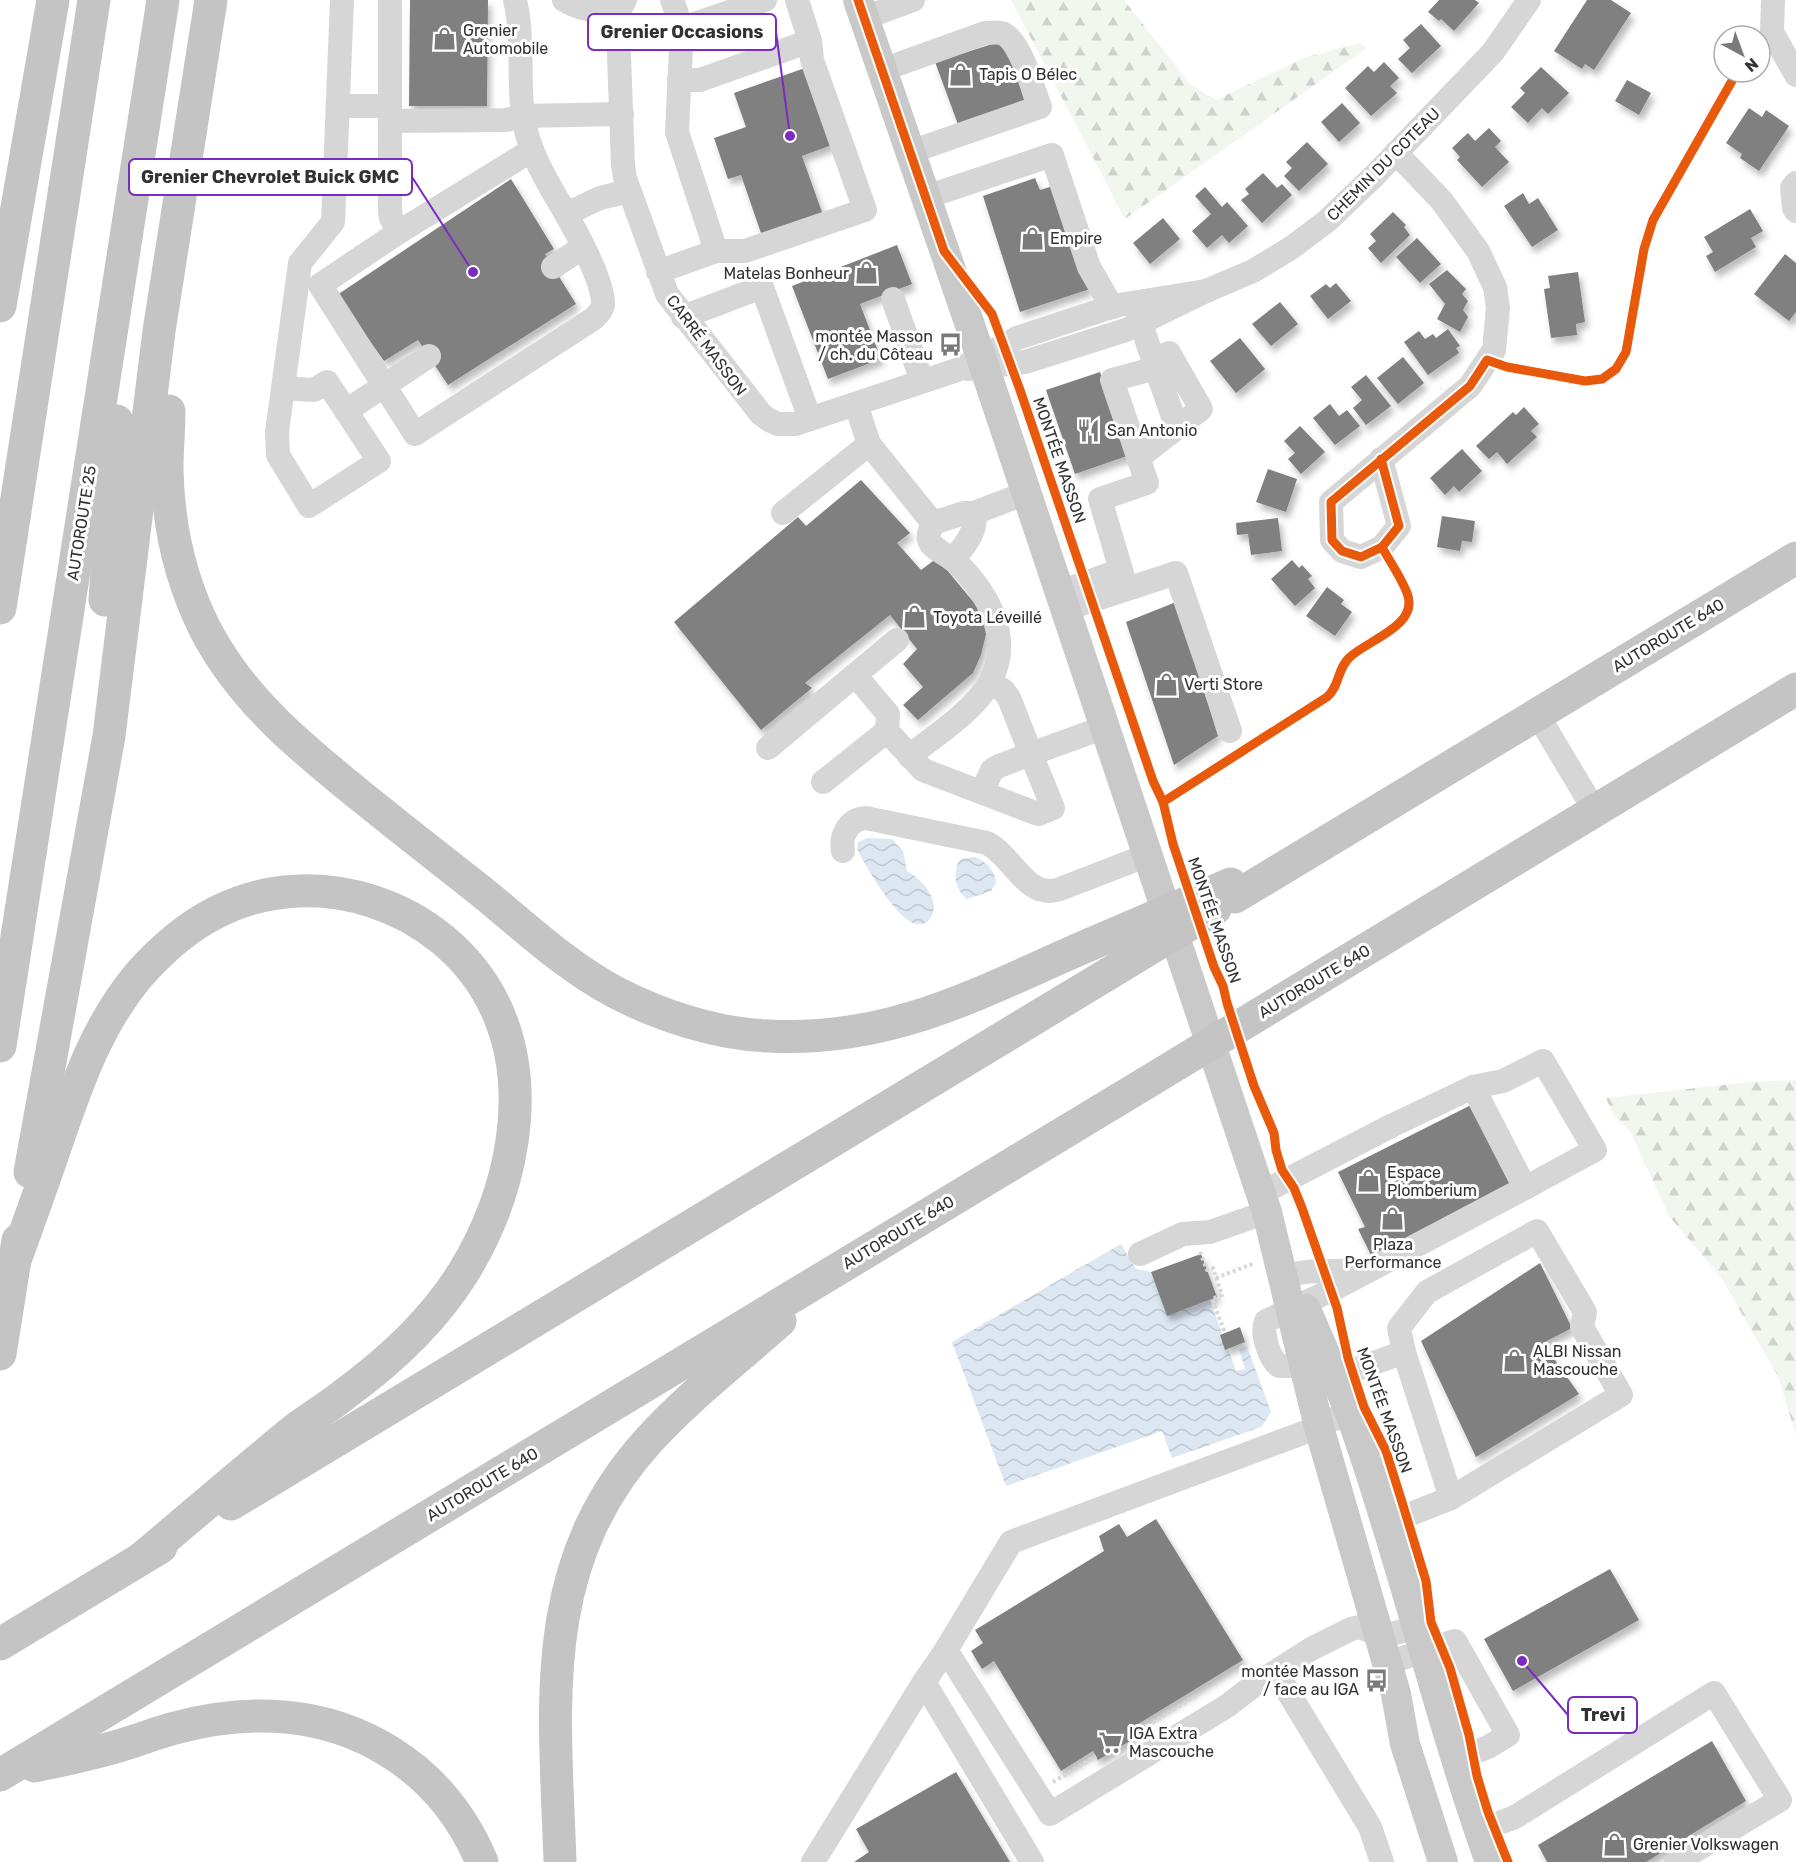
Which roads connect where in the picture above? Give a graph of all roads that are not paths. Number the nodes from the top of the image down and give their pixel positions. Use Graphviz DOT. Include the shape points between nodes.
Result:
graph roads {
  1 [pos="53,0"];
  2 [pos="94,0"];
  3 [pos="163,0"];
  4 [pos="211,0"];
  5 [pos="342,0"];
  6 [pos="390,0"];
  7 [pos="515,0"];
  8 [pos="564,0"];
  9 [pos="672,0"];
  10 [pos="765,0"];
  11 [pos="797,0"];
  12 [pos="913,0"];
  13 [pos="1529,0"];
  14 [pos="1773,0"];
  15 [pos="622,6"];
  16 [pos="861,9"];
  17 [pos="682,28"];
  18 [pos="810,41"];
  19 [pos="882,70"];
  20 [pos="1796,75"];
  21 [pos="679,80"];
  22 [pos="338,106"];
  23 [pos="390,113"];
  24 [pos="622,114"];
  25 [pos="523,116"];
  26 [pos="532,150"];
  27 [pos="910,152"];
  28 [pos="1396,153"];
  29 [pos="1796,183"];
  30 [pos="629,191"];
  31 [pos="926,197"];
  32 [pos="132,200"];
  33 [pos="1796,211"];
  34 [pos="566,214"];
  35 [pos="399,232"];
  36 [pos="583,247"];
  37 [pos="716,251"];
  38 [pos="553,267"];
  39 [pos="658,272"];
  40 [pos="892,299"];
  41 [pos="0,306"];
  42 [pos="1128,311"];
  43 [pos="683,316"];
  44 [pos="159,331"];
  45 [pos="429,356"];
  46 [pos="974,364"];
  47 [pos="1154,364"];
  48 [pos="922,381"];
  49 [pos="385,386"];
  50 [pos="283,388"];
  51 [pos="856,404"];
  52 [pos="346,411"];
  53 [pos="810,419"];
  54 [pos="868,444"];
  55 [pos="1138,458"];
  56 [pos="1381,459"];
  57 [pos="1026,493"];
  58 [pos="783,513"];
  59 [pos="974,513"];
  60 [pos="933,523"];
  61 [pos="1796,558"];
  62 [pos="953,560"];
  63 [pos="1123,580"];
  64 [pos="1063,600"];
  65 [pos="0,608"];
  66 [pos="897,640"];
  67 [pos="855,675"];
  68 [pos="990,683"];
  69 [pos="1796,689"];
  70 [pos="1537,714"];
  71 [pos="1105,727"];
  72 [pos="887,730"];
  73 [pos="1230,731"];
  74 [pos="768,748"];
  75 [pos="1031,754"];
  76 [pos="909,756"];
  77 [pos="823,782"];
  78 [pos="982,792"];
  79 [pos="1595,811"];
  80 [pos="843,851"];
  81 [pos="1148,855"];
  82 [pos="1233,891"];
  83 [pos="56,1025"];
  84 [pos="0,1046"];
  85 [pos="1473,1087"];
  86 [pos="1525,1188"];
  87 [pos="1263,1202"];
  88 [pos="1140,1254"];
  89 [pos="14,1263"];
  90 [pos="846,1264"];
  91 [pos="1378,1266"];
  92 [pos="1287,1276"];
  93 [pos="1298,1307"];
  94 [pos="1404,1352"];
  95 [pos="0,1354"];
  96 [pos="1318,1370"];
  97 [pos="1349,1414"];
  98 [pos="1319,1427"];
  99 [pos="1451,1498"];
  100 [pos="1386,1524"];
  101 [pos="142,1558"];
  102 [pos="1379,1635"];
  103 [pos="1420,1640"];
  104 [pos="0,1644"];
  105 [pos="946,1650"];
  106 [pos="1387,1663"];
  107 [pos="1276,1672"];
  108 [pos="924,1682"];
  109 [pos="1456,1760"];
  110 [pos="1,1775"];
  111 [pos="1475,1821"];
  112 [pos="1430,1824"];
  113 [pos="482,1862"];
  114 [pos="560,1862"];
  115 [pos="813,1862"];
  116 [pos="1032,1862"];
  117 [pos="1382,1862"];
  118 [pos="1443,1862"];
  119 [pos="1490,1862"];
  120 [pos="1676,1862"];
  1 -- 41 [label="highway"];
  2 -- 65 [label="highway"];
  3 -- 32 [label="highway, AUTOROUTE 25"];
  4 -- 44 [label="highway"];
  5 -- 22 [label="street"];
  6 -- 23 [label="street"];
  7 -- 25 [label="street"];
  8 -- 15 [label="street" via="594,11"];
  9 -- 17 [label="street"];
  10 -- 17 [label="street"];
  11 -- 18 [label="street"];
  12 -- 16 [label="street"];
  13 -- 28 [label="street, CHEMIN DU COTEAU" via="1493,52"];
  14 -- 20 [label="street" via="1772,32"];
  15 -- 24 [label="street, CARRÉ MASSON" via="618,29"];
  16 -- 19 [label="main road, MONTÉE MASSON"];
  17 -- 21 [label="street"];
  18 -- 21 [label="street" via="700,80"];
  18 -- 37 [label="street" via="812,60 866,210 746,251"];
  19 -- 27 [label="main road, MONTÉE MASSON"];
  19 -- 27 [label="street" via="996,32 1011,40 1018,51 1040,107"];
  21 -- 37 [label="street" via="679,140"];
  22 -- 23 [label="street"];
  22 -- 50 [label="street" via="333,222 300,262"];
  23 -- 25 [label="street" via="506,120"];
  23 -- 35 [label="street" via="390,210"];
  24 -- 25 [label="street"];
  24 -- 30 [label="street, CARRÉ MASSON" via="623,165"];
  25 -- 26 [label="street"];
  26 -- 34 [label="street"];
  26 -- 35 [label="street"];
  27 -- 31 [label="main road, MONTÉE MASSON"];
  28 -- 42 [label="street, CHEMIN DU COTEAU" via="1351,200 1302,241 1253,271 1206,291"];
  28 -- 56 [label="street" via="1442,201 1478,251 1495,287 1498,308 1494,350 1470,386"];
  29 -- 33 [label="street" via="1792,188"];
  30 -- 34 [label="street" via="600,198"];
  30 -- 39 [label="street, CARRÉ MASSON"];
  31 -- 42 [label="street" via="1052,155 1089,267"];
  31 -- 46 [label="main road, MONTÉE MASSON"];
  32 -- 83 [label="highway" via="90,778"];
  32 -- 84 [label="highway, AUTOROUTE 25"];
  34 -- 36 [label="street"];
  35 -- 49 [label="street" via="320,285"];
  36 -- 38 [label="street"];
  36 -- 49 [label="street" via="604,305 593,319 415,434"];
  37 -- 39 [label="street"];
  39 -- 43 [label="street, CARRÉ MASSON" via="667,294"];
  40 -- 48 [label="street"];
  42 -- 46 [label="street, CHEMIN DU COTEAU" via="1017,338"];
  42 -- 46 [label="street, CHEMIN DU COTEAU" via="1126,330 1025,362"];
  42 -- 47 [label="street"];
  43 -- 53 [label="street, CARRÉ MASSON" via="769,420 788,425"];
  43 -- 53 [label="street" via="762,287"];
  44 -- 82 [label="highway, bridge" via="169,413 167,470 176,548 196,611 228,667 278,726 328,770 592,979 640,1004 690,1021 765,1036 815,1037 864,1031 970,999 1091,944"];
  44 -- 83 [label="highway" via="109,736"];
  45 -- 49 [label="street"];
  46 -- 48 [label="street, CARRÉ MASSON"];
  46 -- 57 [label="main road, MONTÉE MASSON"];
  47 -- 55 [label="street" via="1177,428"];
  47 -- 55 [label="street" via="1112,380"];
  48 -- 51 [label="street, CARRÉ MASSON"];
  49 -- 52 [label="street"];
  50 -- 52 [label="street" via="314,390 327,382"];
  50 -- 52 [label="street" via="277,450 309,506 378,461"];
  51 -- 53 [label="street, CARRÉ MASSON"];
  51 -- 54 [label="street"];
  54 -- 58 [label="street"];
  54 -- 60 [label="street"];
  55 -- 63 [label="street" via="1146,483 1100,499"];
  57 -- 59 [label="street"];
  57 -- 64 [label="main road, MONTÉE MASSON"];
  59 -- 60 [label="street"];
  59 -- 62 [label="street" via="973,531"];
  60 -- 62 [label="street" via="928,537 931,544"];
  61 -- 70 [label="highway, AUTOROUTE 640"];
  62 -- 68 [label="street" via="976,582 997,626 999,653"];
  63 -- 64 [label="street"];
  63 -- 73 [label="street" via="1176,573"];
  64 -- 71 [label="main road, MONTÉE MASSON"];
  66 -- 67 [label="street"];
  67 -- 72 [label="street" via="888,714"];
  67 -- 74 [label="street"];
  68 -- 75 [label="street" via="1009,698"];
  68 -- 76 [label="street" via="964,712"];
  69 -- 79 [label="highway, AUTOROUTE 640"];
  70 -- 79 [label="street"];
  70 -- 82 [label="highway, AUTOROUTE 640" via="1312,850"];
  71 -- 75 [label="street"];
  71 -- 81 [label="main road, MONTÉE MASSON"];
  72 -- 76 [label="street"];
  72 -- 77 [label="street"];
  75 -- 78 [label="street" via="992,770"];
  75 -- 78 [label="street" via="1053,808 1038,814"];
  76 -- 78 [label="street" via="923,770"];
  79 -- 90 [label="highway, AUTOROUTE 640, bridge"];
  80 -- 81 [label="street" via="846,830 859,818 866,818 987,843 1002,853 1033,887 1046,892"];
  81 -- 87 [label="main road, MONTÉE MASSON"];
  82 -- 101 [label="highway, bridge" via="1107,974"];
  83 -- 89 [label="highway"];
  85 -- 86 [label="street"];
  85 -- 86 [label="street" via="1503,1081 1543,1061 1595,1150"];
  85 -- 87 [label="street" via="1275,1186"];
  86 -- 91 [label="street"];
  87 -- 88 [label="street" via="1210,1232 1184,1234"];
  87 -- 92 [label="main road, MONTÉE MASSON"];
  89 -- 95 [label="highway"];
  89 -- 101 [label="highway" via="86,1063 109,1019 151,962 183,933 218,911 261,896 304,890 344,893 382,903 418,921 449,945 492,1001 511,1057 515,1122 496,1201 463,1273 438,1308 391,1357 297,1428"];
  90 -- 110 [label="highway, AUTOROUTE 640"];
  90 -- 114 [label="highway" via="647,1441 618,1478 594,1521 569,1585 556,1661"];
  91 -- 92 [label="street" via="1361,1270 1303,1270"];
  91 -- 93 [label="street"];
  92 -- 93 [label="main road, MONTÉE MASSON"];
  93 -- 96 [label="main road, MONTÉE MASSON"];
  94 -- 96 [label="street"];
  94 -- 99 [label="street"];
  94 -- 99 [label="street" via="1399,1328 1427,1292 1537,1231 1584,1312 1582,1327 1621,1395"];
  96 -- 97 [label="main road, MONTÉE MASSON"];
  96 -- 98 [label="main road, MONTÉE MASSON"];
  97 -- 98 [label="street"];
  97 -- 100 [label="main road, MONTÉE MASSON"];
  98 -- 102 [label="main road, MONTÉE MASSON"];
  98 -- 105 [label="street" via="1011,1542"];
  99 -- 100 [label="street"];
  100 -- 103 [label="main road, MONTÉE MASSON"];
  101 -- 104 [label="highway"];
  102 -- 103 [label="street" via="1396,1634"];
  102 -- 106 [label="main road, MONTÉE MASSON"];
  102 -- 107 [label="street" via="1360,1627 1350,1629"];
  103 -- 106 [label="street"];
  103 -- 109 [label="main road, MONTÉE MASSON"];
  103 -- 109 [label="street" via="1455,1641 1508,1735"];
  105 -- 107 [label="street" via="1050,1814"];
  105 -- 108 [label="street"];
  106 -- 112 [label="main road, MONTÉE MASSON"];
  107 -- 117 [label="street" via="1370,1827"];
  108 -- 115 [label="street"];
  108 -- 116 [label="street"];
  109 -- 111 [label="main road, MONTÉE MASSON"];
  110 -- 113 [label="highway" via="213,1720 255,1715 312,1719 367,1738 415,1770 457,1815"];
  111 -- 112 [label="main road"];
  111 -- 119 [label="main road, MONTÉE MASSON"];
  111 -- 120 [label="street" via="1515,1817 1714,1693 1780,1800"];
  112 -- 118 [label="main road, MONTÉE MASSON"];
}
